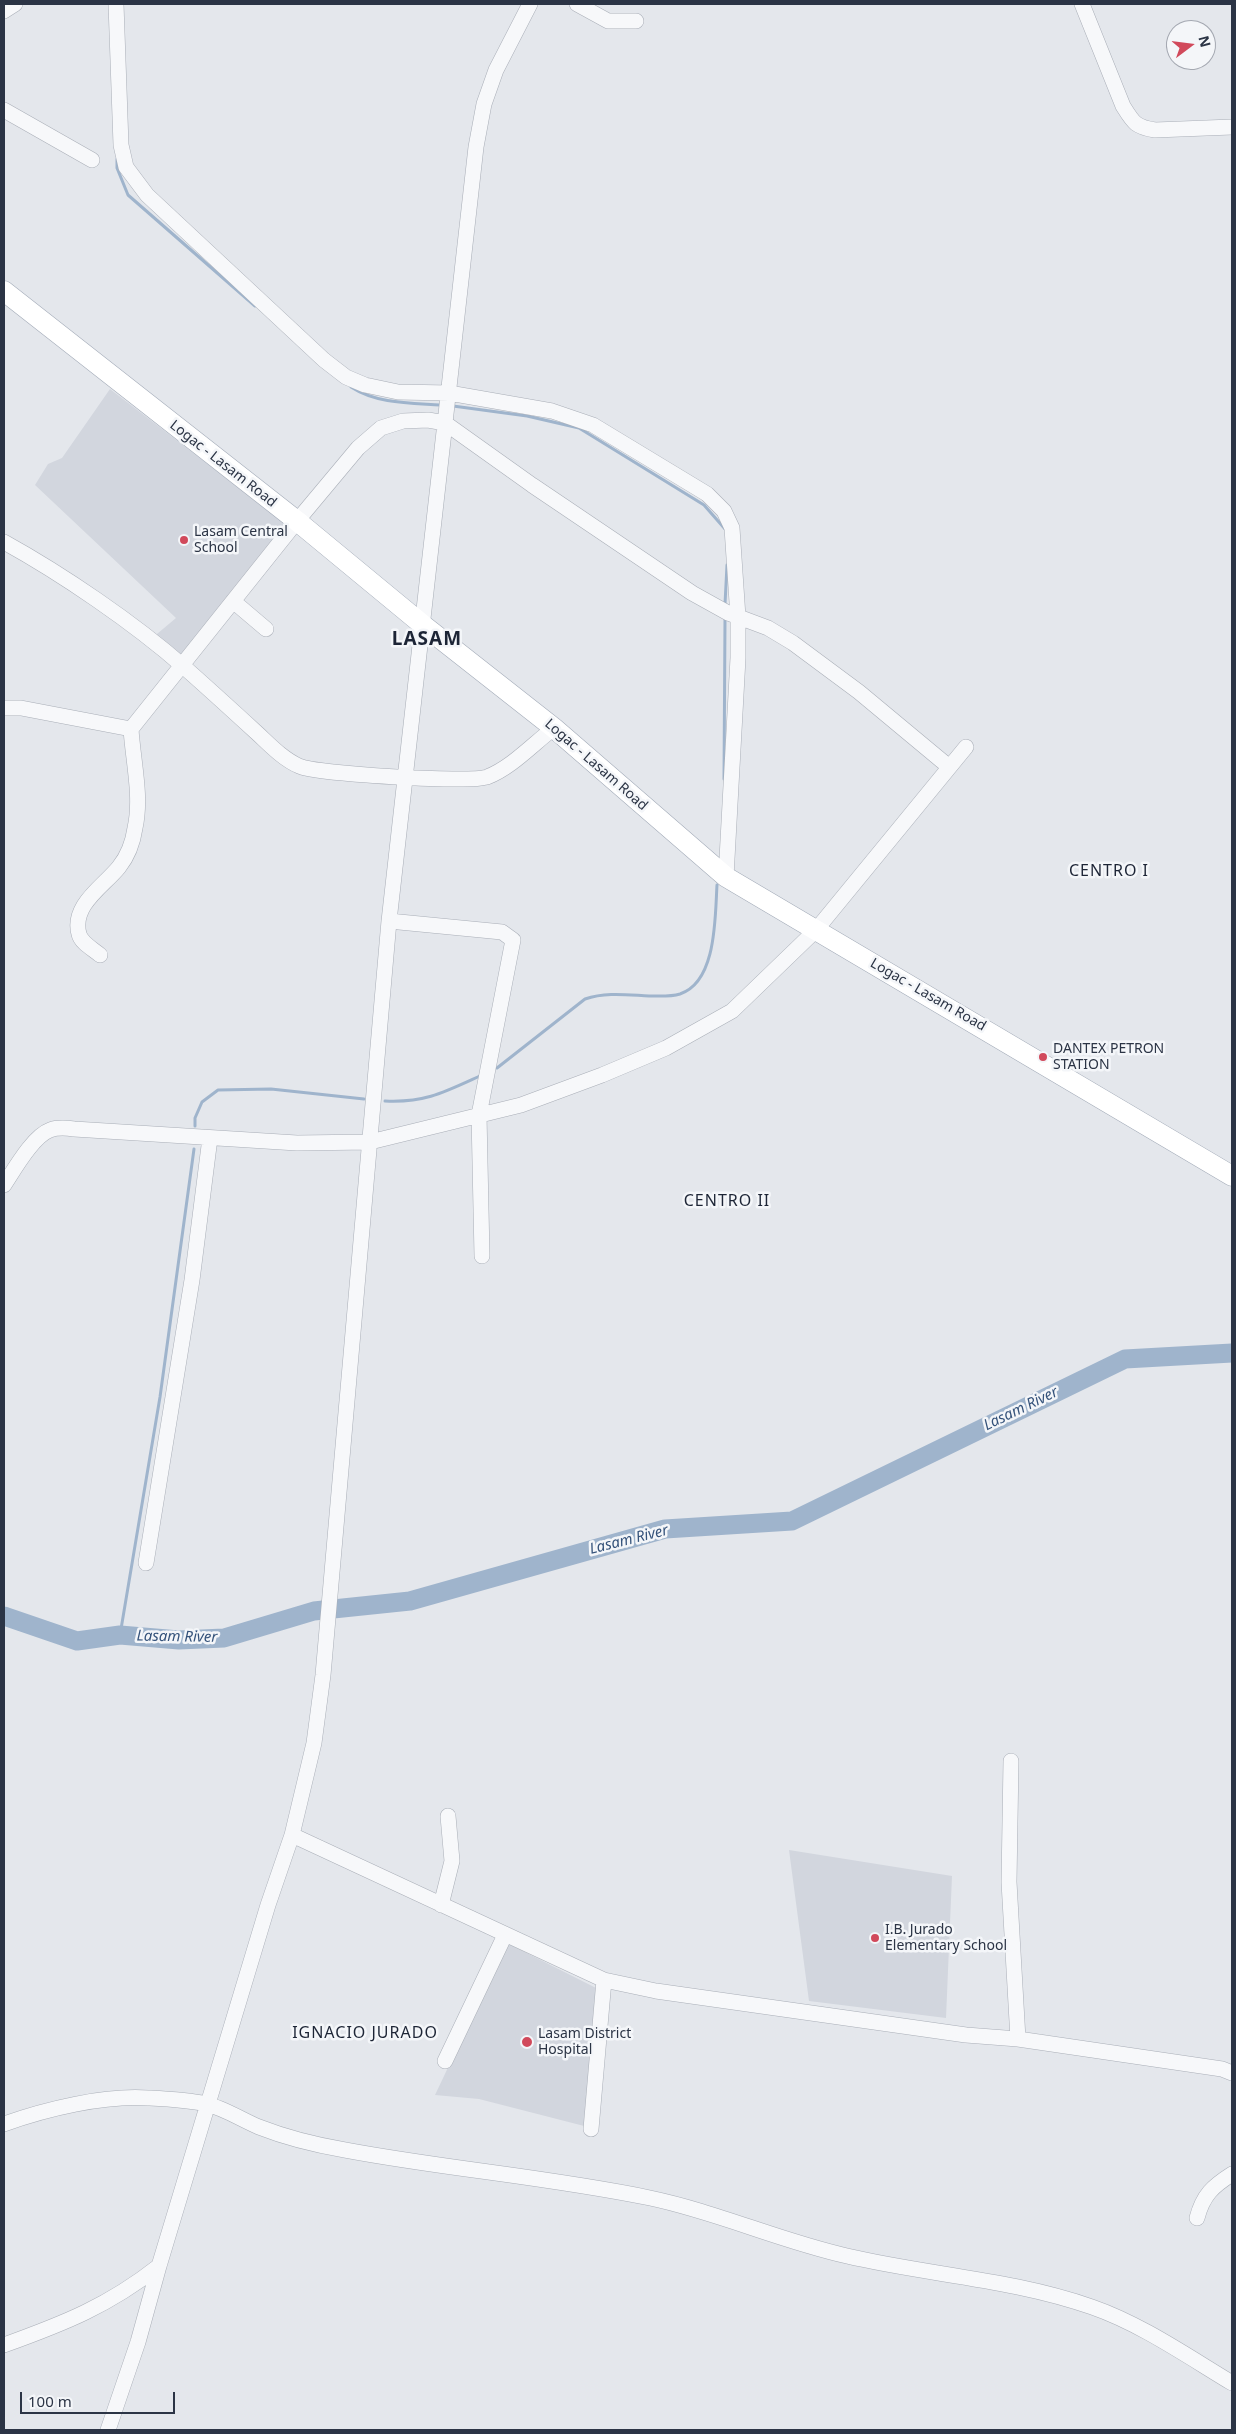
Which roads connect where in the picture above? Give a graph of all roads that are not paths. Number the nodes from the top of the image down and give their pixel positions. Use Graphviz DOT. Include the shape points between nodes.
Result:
graph roads {
  1 [pos="15,4"];
  2 [pos="116,4"];
  3 [pos="530,4"];
  4 [pos="577,4"];
  5 [pos="1082,4"];
  6 [pos="4,11"];
  7 [pos="636,21"];
  8 [pos="4,110"];
  9 [pos="1232,127"];
  10 [pos="92,160"];
  11 [pos="4,291"];
  12 [pos="449,393"];
  13 [pos="445,423"];
  14 [pos="297,521"];
  15 [pos="4,542"];
  16 [pos="233,601"];
  17 [pos="738,617"];
  18 [pos="423,625"];
  19 [pos="266,629"];
  20 [pos="183,665"];
  21 [pos="4,708"];
  22 [pos="131,728"];
  23 [pos="554,728"];
  24 [pos="966,747"];
  25 [pos="948,766"];
  26 [pos="405,777"];
  27 [pos="726,877"];
  28 [pos="389,921"];
  29 [pos="816,930"];
  30 [pos="100,955"];
  31 [pos="479,1115"];
  32 [pos="210,1138"];
  33 [pos="370,1142"];
  34 [pos="1232,1176"];
  35 [pos="4,1185"];
  36 [pos="482,1256"];
  37 [pos="146,1563"];
  38 [pos="1011,1761"];
  39 [pos="448,1816"];
  40 [pos="292,1835"];
  41 [pos="441,1905"];
  42 [pos="504,1935"];
  43 [pos="604,1980"];
  44 [pos="1018,2039"];
  45 [pos="445,2062"];
  46 [pos="1232,2073"];
  47 [pos="208,2104"];
  48 [pos="4,2124"];
  49 [pos="591,2129"];
  50 [pos="1232,2174"];
  51 [pos="1197,2218"];
  52 [pos="159,2266"];
  53 [pos="4,2345"];
  54 [pos="1232,2384"];
  55 [pos="108,2430"];
  1 -- 6 [label="street"];
  2 -- 12 [label="street" via="121,145 126,168 147,195 274,315 346,377 398,392"];
  3 -- 12 [label="street" via="496,70 484,104 476,146"];
  4 -- 7 [label="street" via="608,21"];
  5 -- 9 [label="street" via="1132,121 1142,128 1154,130"];
  8 -- 10 [label="street"];
  11 -- 14 [label="main road, Logac - Lasam Road"];
  12 -- 13 [label="street"];
  12 -- 17 [label="street" via="552,411 593,425 708,494 724,511 732,528"];
  13 -- 14 [label="street" via="403,421 381,428 358,448"];
  13 -- 17 [label="street" via="532,486 692,592"];
  13 -- 18 [label="street"];
  14 -- 16 [label="street"];
  14 -- 18 [label="main road, Logac - Lasam Road"];
  15 -- 20 [label="street" via="124,620"];
  16 -- 19 [label="street"];
  16 -- 20 [label="street"];
  17 -- 25 [label="street" via="768,628 793,643 859,692"];
  17 -- 27 [label="street"];
  18 -- 23 [label="main road, Logac - Lasam Road"];
  18 -- 26 [label="street"];
  20 -- 22 [label="street"];
  20 -- 26 [label="street" via="289,761 320,771"];
  21 -- 22 [label="street" via="21,708"];
  22 -- 30 [label="street" via="137,814 135,830 120,866 87,900 79,922 78,933 82,940"];
  23 -- 26 [label="street" via="485,777 466,780"];
  23 -- 27 [label="main road, Logac - Lasam Road"];
  24 -- 25 [label="street"];
  25 -- 29 [label="street"];
  26 -- 28 [label="street"];
  27 -- 29 [label="main road, Logac - Lasam Road"];
  28 -- 31 [label="street" via="502,932 513,940"];
  28 -- 33 [label="street"];
  29 -- 31 [label="street" via="732,1011 666,1048 602,1076"];
  29 -- 34 [label="main road, Logac - Lasam Road"];
  31 -- 33 [label="street"];
  31 -- 36 [label="street"];
  32 -- 33 [label="street"];
  32 -- 35 [label="street" via="74,1128 50,1130 29,1149"];
  32 -- 37 [label="street" via="192,1280"];
  33 -- 40 [label="street" via="323,1675 314,1742"];
  38 -- 44 [label="street" via="1009,1882"];
  39 -- 41 [label="street" via="452,1861"];
  40 -- 41 [label="street"];
  40 -- 47 [label="street"];
  41 -- 42 [label="street"];
  42 -- 43 [label="street"];
  42 -- 45 [label="street"];
  43 -- 44 [label="street" via="656,1991 966,2035"];
  43 -- 49 [label="street"];
  44 -- 46 [label="street"];
  47 -- 48 [label="street" via="146,2098 109,2099"];
  47 -- 52 [label="street"];
  47 -- 54 [label="street" via="290,2138 392,2158 545,2178 646,2198 692,2208 824,2251 883,2265 1013,2286 1090,2306 1172,2346"];
  50 -- 51 [label="street" via="1206,2194"];
  52 -- 53 [label="street" via="100,2306"];
  52 -- 55 [label="street" via="138,2342"];
}
